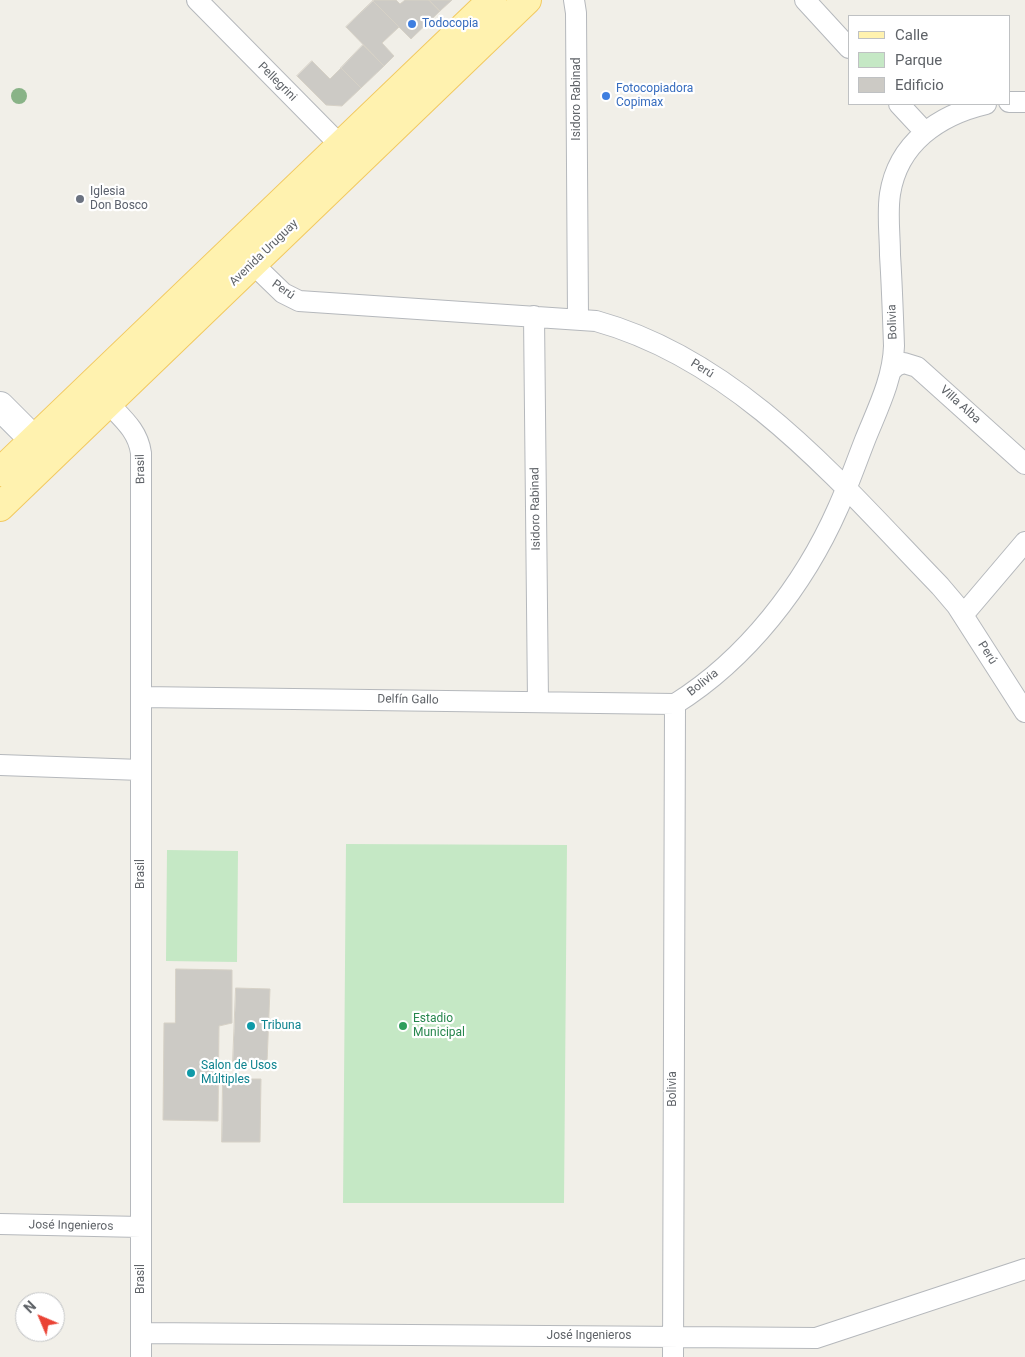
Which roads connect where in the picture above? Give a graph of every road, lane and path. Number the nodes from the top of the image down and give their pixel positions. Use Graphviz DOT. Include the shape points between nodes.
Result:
graph roads {
  1 [pos="197,0"];
  2 [pos="492,0"];
  3 [pos="527,0"];
  4 [pos="574,0"];
  5 [pos="805,0"];
  6 [pos="848,47"];
  7 [pos="1010,102"];
  8 [pos="1025,102"];
  9 [pos="900,105"];
  10 [pos="983,105"];
  11 [pos="924,132"];
  12 [pos="349,154"];
  13 [pos="276,207"];
  14 [pos="253,264"];
  15 [pos="534,316"];
  16 [pos="578,318"];
  17 [pos="891,371"];
  18 [pos="108,403"];
  19 [pos="0,406"];
  20 [pos="42,449"];
  21 [pos="1025,464"];
  22 [pos="0,472"];
  23 [pos="846,489"];
  24 [pos="0,507"];
  25 [pos="1025,542"];
  26 [pos="962,614"];
  27 [pos="141,697"];
  28 [pos="538,702"];
  29 [pos="675,704"];
  30 [pos="1025,712"];
  31 [pos="0,765"];
  32 [pos="141,770"];
  33 [pos="0,1224"];
  34 [pos="141,1228"];
  35 [pos="1025,1269"];
  36 [pos="141,1333"];
  37 [pos="673,1337"];
  38 [pos="141,1357"];
  39 [pos="673,1357"];
  1 -- 12 [label="street, Pellegrini"];
  2 -- 12 [label="main road, Avenida Uruguay"];
  3 -- 12 [label="main road, Avenida Uruguay"];
  4 -- 16 [label="street, Isidoro Rabinad"];
  5 -- 6 [label="street"];
  7 -- 8 [label="street"];
  9 -- 11 [label="street"];
  10 -- 11 [label="street, Bolivia" via="946,117"];
  11 -- 17 [label="street, Bolivia" via="902,160 890,193 894,346"];
  12 -- 13 [label="main road, Avenida Uruguay"];
  12 -- 14 [label="main road, Avenida Uruguay"];
  13 -- 14 [label="main road" via="249,248 247,255"];
  13 -- 20 [label="main road, Avenida Uruguay"];
  14 -- 15 [label="street, Perú" via="282,293 299,301"];
  14 -- 18 [label="main road, Avenida Uruguay"];
  15 -- 16 [label="street, Perú"];
  15 -- 28 [label="street, Isidoro Rabinad"];
  16 -- 23 [label="street, Perú" via="642,336 706,371 786,430"];
  17 -- 21 [label="street, Villa Alba" via="904,363 917,368"];
  17 -- 23 [label="street, Bolivia"];
  18 -- 20 [label="main road, Avenida Uruguay"];
  18 -- 27 [label="street, Brasil" via="133,430 141,453"];
  19 -- 20 [label="street"];
  20 -- 22 [label="main road, Avenida Uruguay"];
  20 -- 24 [label="main road, Avenida Uruguay"];
  23 -- 26 [label="street, Perú" via="945,592"];
  23 -- 29 [label="street, Bolivia" via="817,550 776,610 729,663"];
  25 -- 26 [label="street"];
  26 -- 30 [label="street, Perú"];
  27 -- 28 [label="street, Delfín Gallo"];
  27 -- 32 [label="street, Brasil"];
  28 -- 29 [label="street, Delfín Gallo"];
  29 -- 37 [label="street, Bolivia"];
  31 -- 32 [label="street"];
  32 -- 34 [label="street, Brasil"];
  33 -- 34 [label="street, José Ingenieros"];
  34 -- 36 [label="street, Brasil"];
  35 -- 37 [label="street, José Ingenieros" via="816,1338"];
  36 -- 37 [label="street, José Ingenieros"];
  36 -- 38 [label="street, Brasil"];
  37 -- 39 [label="street, Bolivia"];
}
